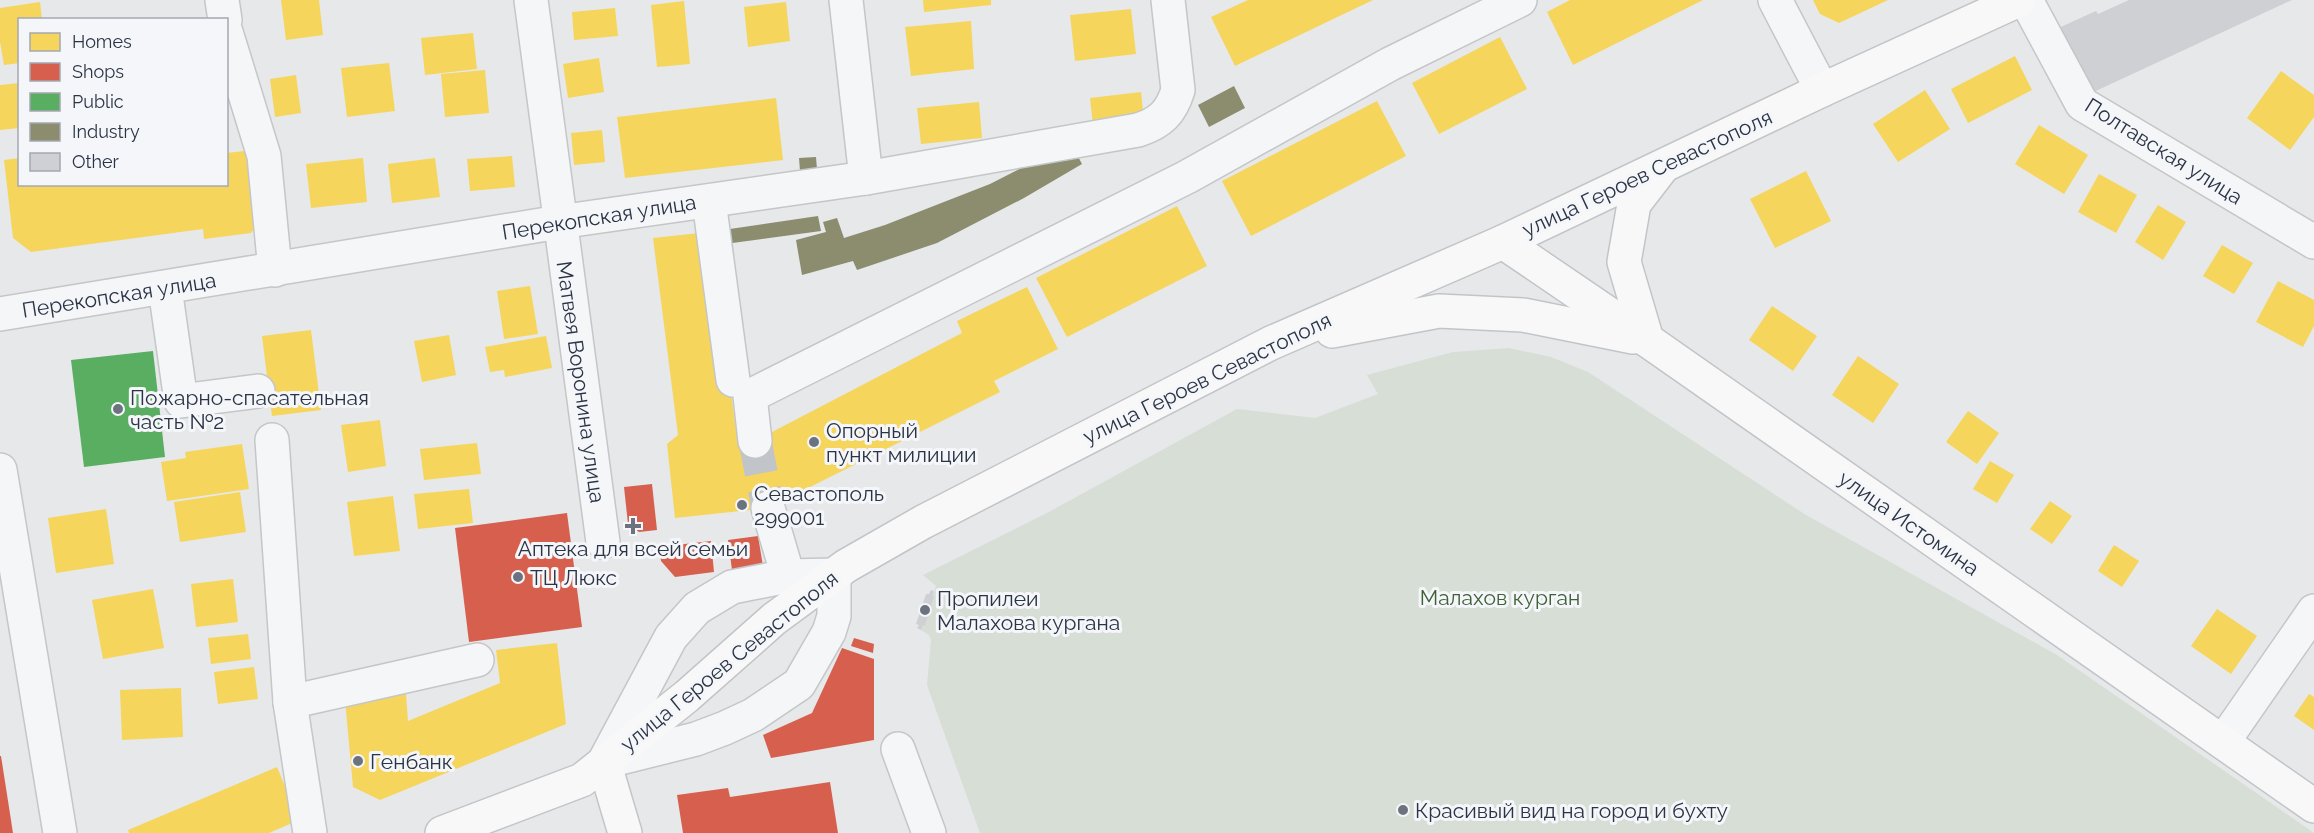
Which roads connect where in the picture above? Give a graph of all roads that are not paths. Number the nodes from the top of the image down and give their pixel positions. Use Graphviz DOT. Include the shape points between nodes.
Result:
graph roads {
  1 [pos="222,0"];
  2 [pos="531,0"];
  3 [pos="846,0"];
  4 [pos="1520,0"];
  5 [pos="1775,0"];
  6 [pos="2019,0"];
  7 [pos="2026,0"];
  8 [pos="1172,2"];
  9 [pos="225,18"];
  10 [pos="228,39"];
  11 [pos="1822,90"];
  12 [pos="1663,166"];
  13 [pos="866,178"];
  14 [pos="709,201"];
  15 [pos="559,222"];
  16 [pos="1503,242"];
  17 [pos="2314,242"];
  18 [pos="275,270"];
  19 [pos="165,288"];
  20 [pos="0,314"];
  21 [pos="1647,340"];
  22 [pos="1271,343"];
  23 [pos="733,380"];
  24 [pos="258,391"];
  25 [pos="272,440"];
  26 [pos="755,441"];
  27 [pos="0,470"];
  28 [pos="768,508"];
  29 [pos="603,542"];
  30 [pos="834,575"];
  31 [pos="788,576"];
  32 [pos="2314,611"];
  33 [pos="477,660"];
  34 [pos="290,702"];
  35 [pos="2223,742"];
  36 [pos="898,748"];
  37 [pos="604,762"];
  38 [pos="2314,806"];
  39 [pos="60,833"];
  40 [pos="310,833"];
  41 [pos="442,833"];
  42 [pos="625,833"];
  43 [pos="929,833"];
  1 -- 9 [label="street"];
  2 -- 15 [label="street, Матвея Воронина улица"];
  3 -- 13 [label="street"];
  4 -- 26 [label="street" via="1390,64 1187,177 750,396"];
  5 -- 11 [label="street"];
  6 -- 11 [label="main road, улица Героев Севастополя"];
  7 -- 17 [label="street, Полтавская улица" via="2082,104"];
  8 -- 13 [label="street, Перекопская улица" via="1178,90 1164,117 1152,126"];
  10 -- 18 [label="street" via="264,156"];
  11 -- 12 [label="main road, улица Героев Севастополя"];
  12 -- 16 [label="main road, улица Героев Севастополя"];
  12 -- 21 [label="main road" via="1634,204 1624,262"];
  13 -- 14 [label="street, Перекопская улица"];
  14 -- 15 [label="street, Перекопская улица"];
  14 -- 23 [label="street"];
  15 -- 18 [label="street, Перекопская улица"];
  15 -- 29 [label="street, Матвея Воронина улица"];
  16 -- 21 [label="main road, улица Истомина"];
  16 -- 22 [label="main road, улица Героев Севастополя"];
  18 -- 19 [label="street, Перекопская улица"];
  19 -- 20 [label="street, Перекопская улица"];
  19 -- 24 [label="street" via="181,401"];
  21 -- 22 [label="main road" via="1523,315 1438,310"];
  21 -- 35 [label="main road, улица Истомина"];
  22 -- 30 [label="main road, улица Героев Севастополя" via="923,522"];
  25 -- 34 [label="street"];
  27 -- 39 [label="street"];
  28 -- 31 [label="street"];
  30 -- 31 [label="street"];
  30 -- 37 [label="main road, улица Героев Севастополя" via="774,619"];
  30 -- 37 [label="street" via="834,616 829,632 799,684 768,706 724,728"];
  31 -- 37 [label="street" via="732,588 683,621"];
  32 -- 35 [label="street"];
  33 -- 34 [label="street"];
  34 -- 40 [label="street"];
  35 -- 38 [label="main road, улица Истомина"];
  36 -- 43 [label="street"];
  37 -- 41 [label="main road, улица Героев Севастополя" via="582,780"];
  37 -- 42 [label="main road"];
}
